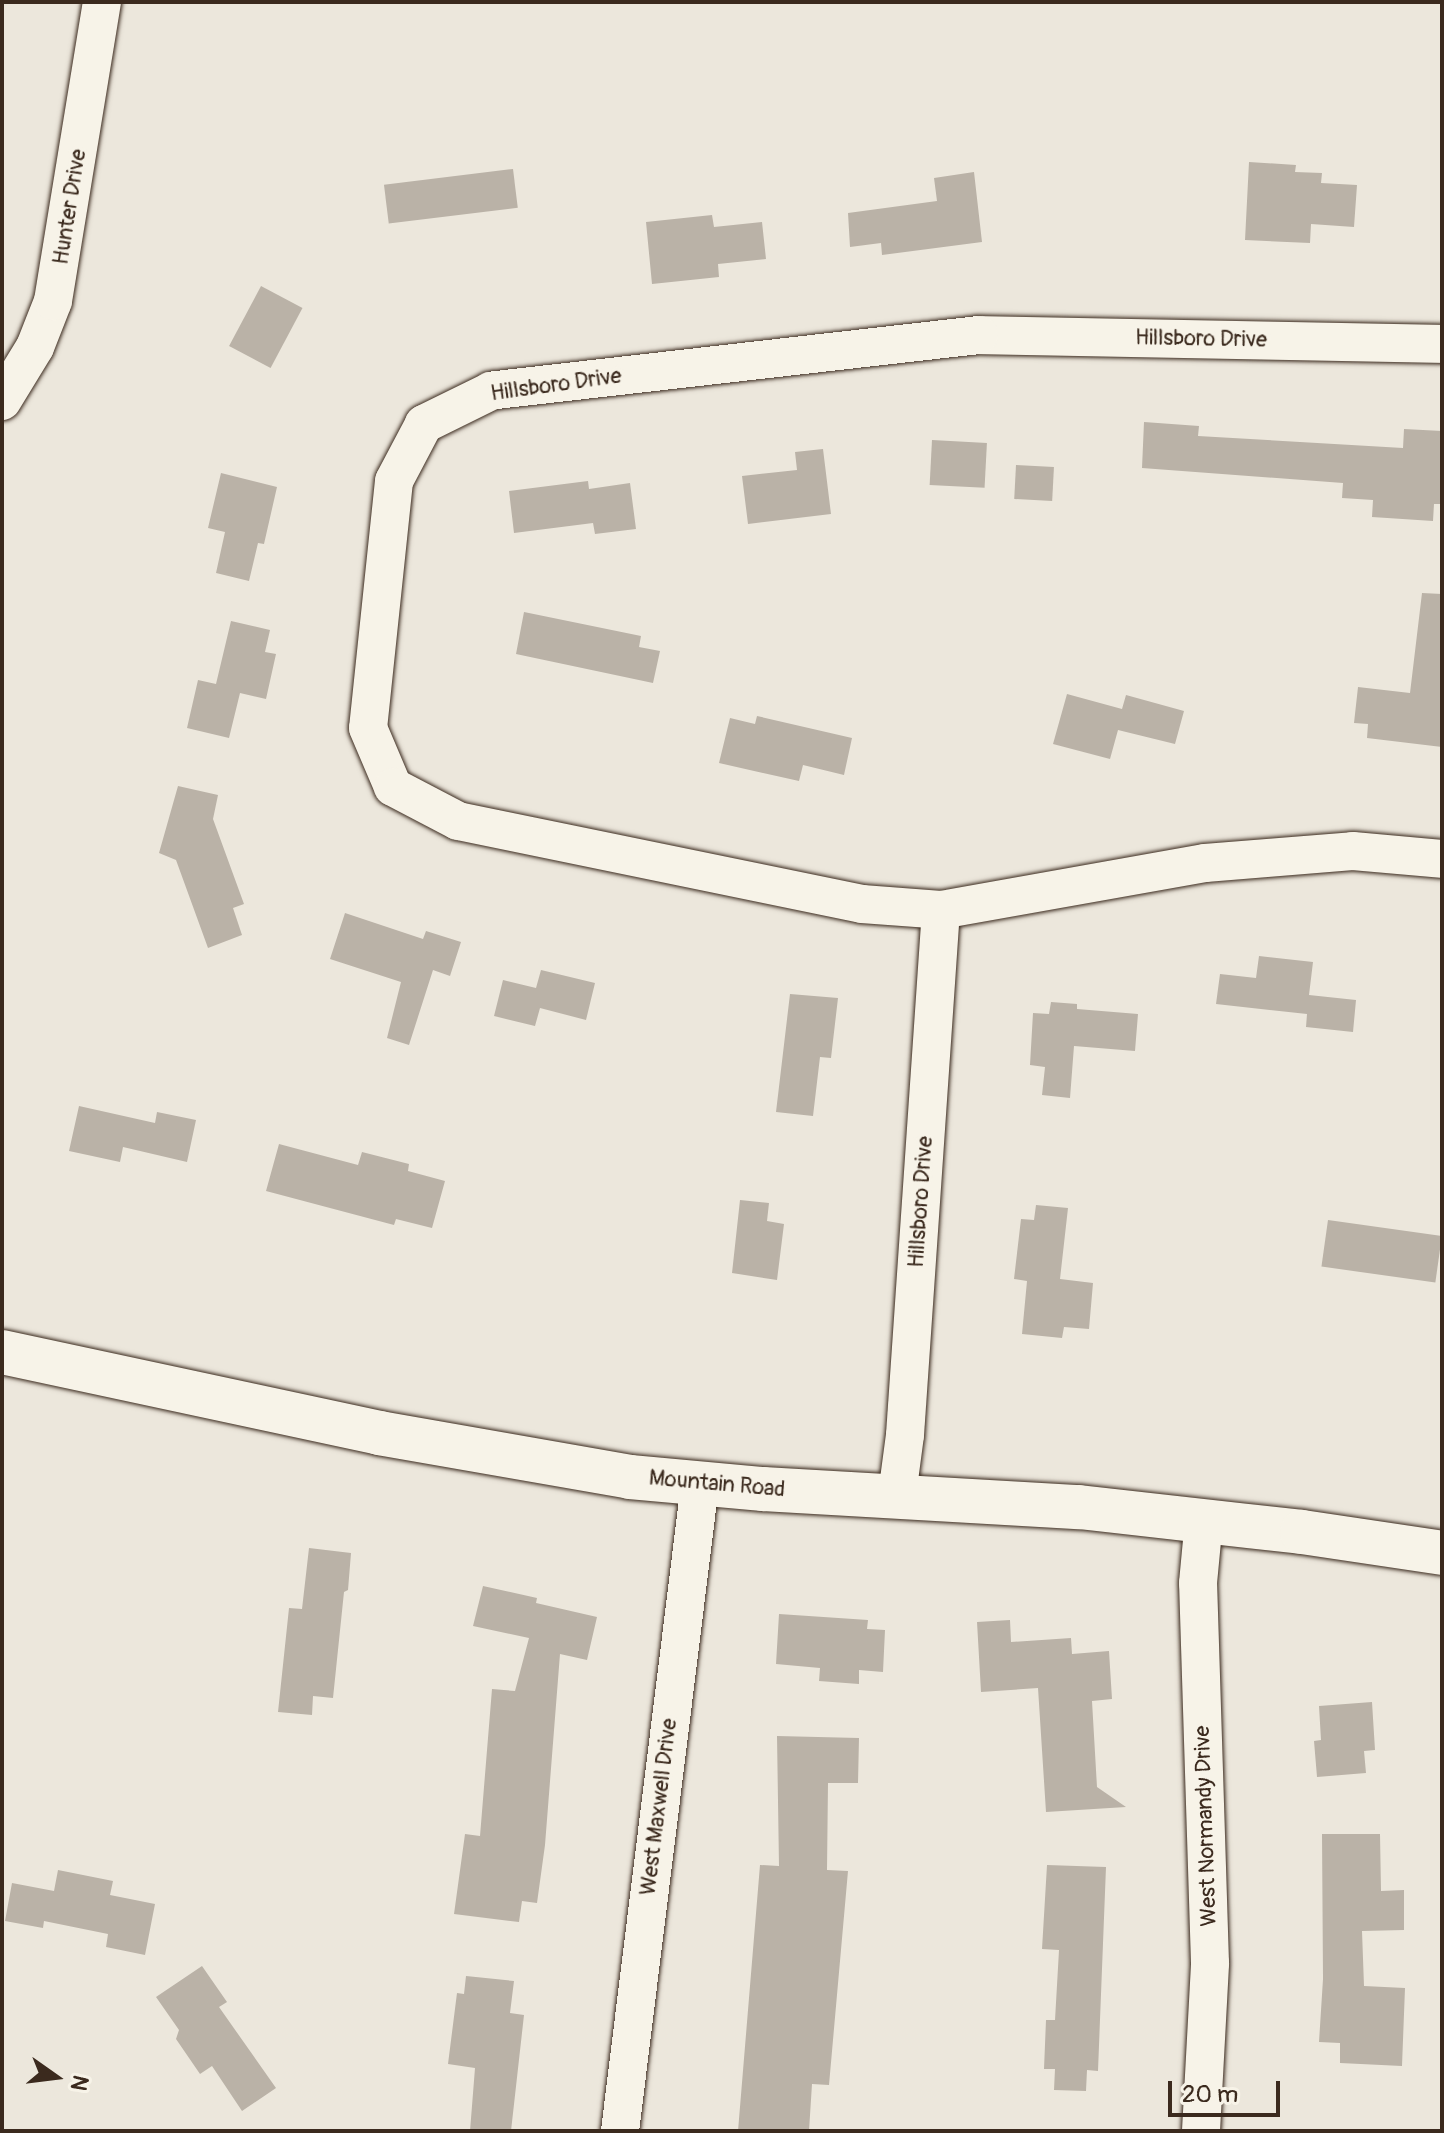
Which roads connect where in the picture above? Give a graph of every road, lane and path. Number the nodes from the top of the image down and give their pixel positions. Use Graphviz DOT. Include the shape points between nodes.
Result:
graph roads {
  1 [pos="102,2"];
  2 [pos="1442,344"];
  3 [pos="2,401"];
  4 [pos="1442,859"];
  5 [pos="941,910"];
  6 [pos="2,1352"];
  7 [pos="700,1484"];
  8 [pos="897,1495"];
  9 [pos="1204,1520"];
  10 [pos="1442,1553"];
  11 [pos="620,2131"];
  12 [pos="1201,2131"];
  1 -- 3 [label="street, Hunter Drive" via="56,290 35,347"];
  2 -- 5 [label="street, Hillsboro Drive" via="979,335 491,391 424,424 394,481 368,728 393,787 458,821 862,904"];
  4 -- 5 [label="street, Hillsboro Drive" via="1353,851 1205,863"];
  5 -- 8 [label="street, Hillsboro Drive"];
  6 -- 7 [label="main road, Mountain Road" via="504,1457"];
  7 -- 8 [label="main road, Mountain Road"];
  7 -- 11 [label="street, West Maxwell Drive"];
  8 -- 9 [label="main road, Mountain Road"];
  9 -- 10 [label="main road, Mountain Road"];
  9 -- 12 [label="street, West Normandy Drive" via="1198,1583 1210,1963"];
}
